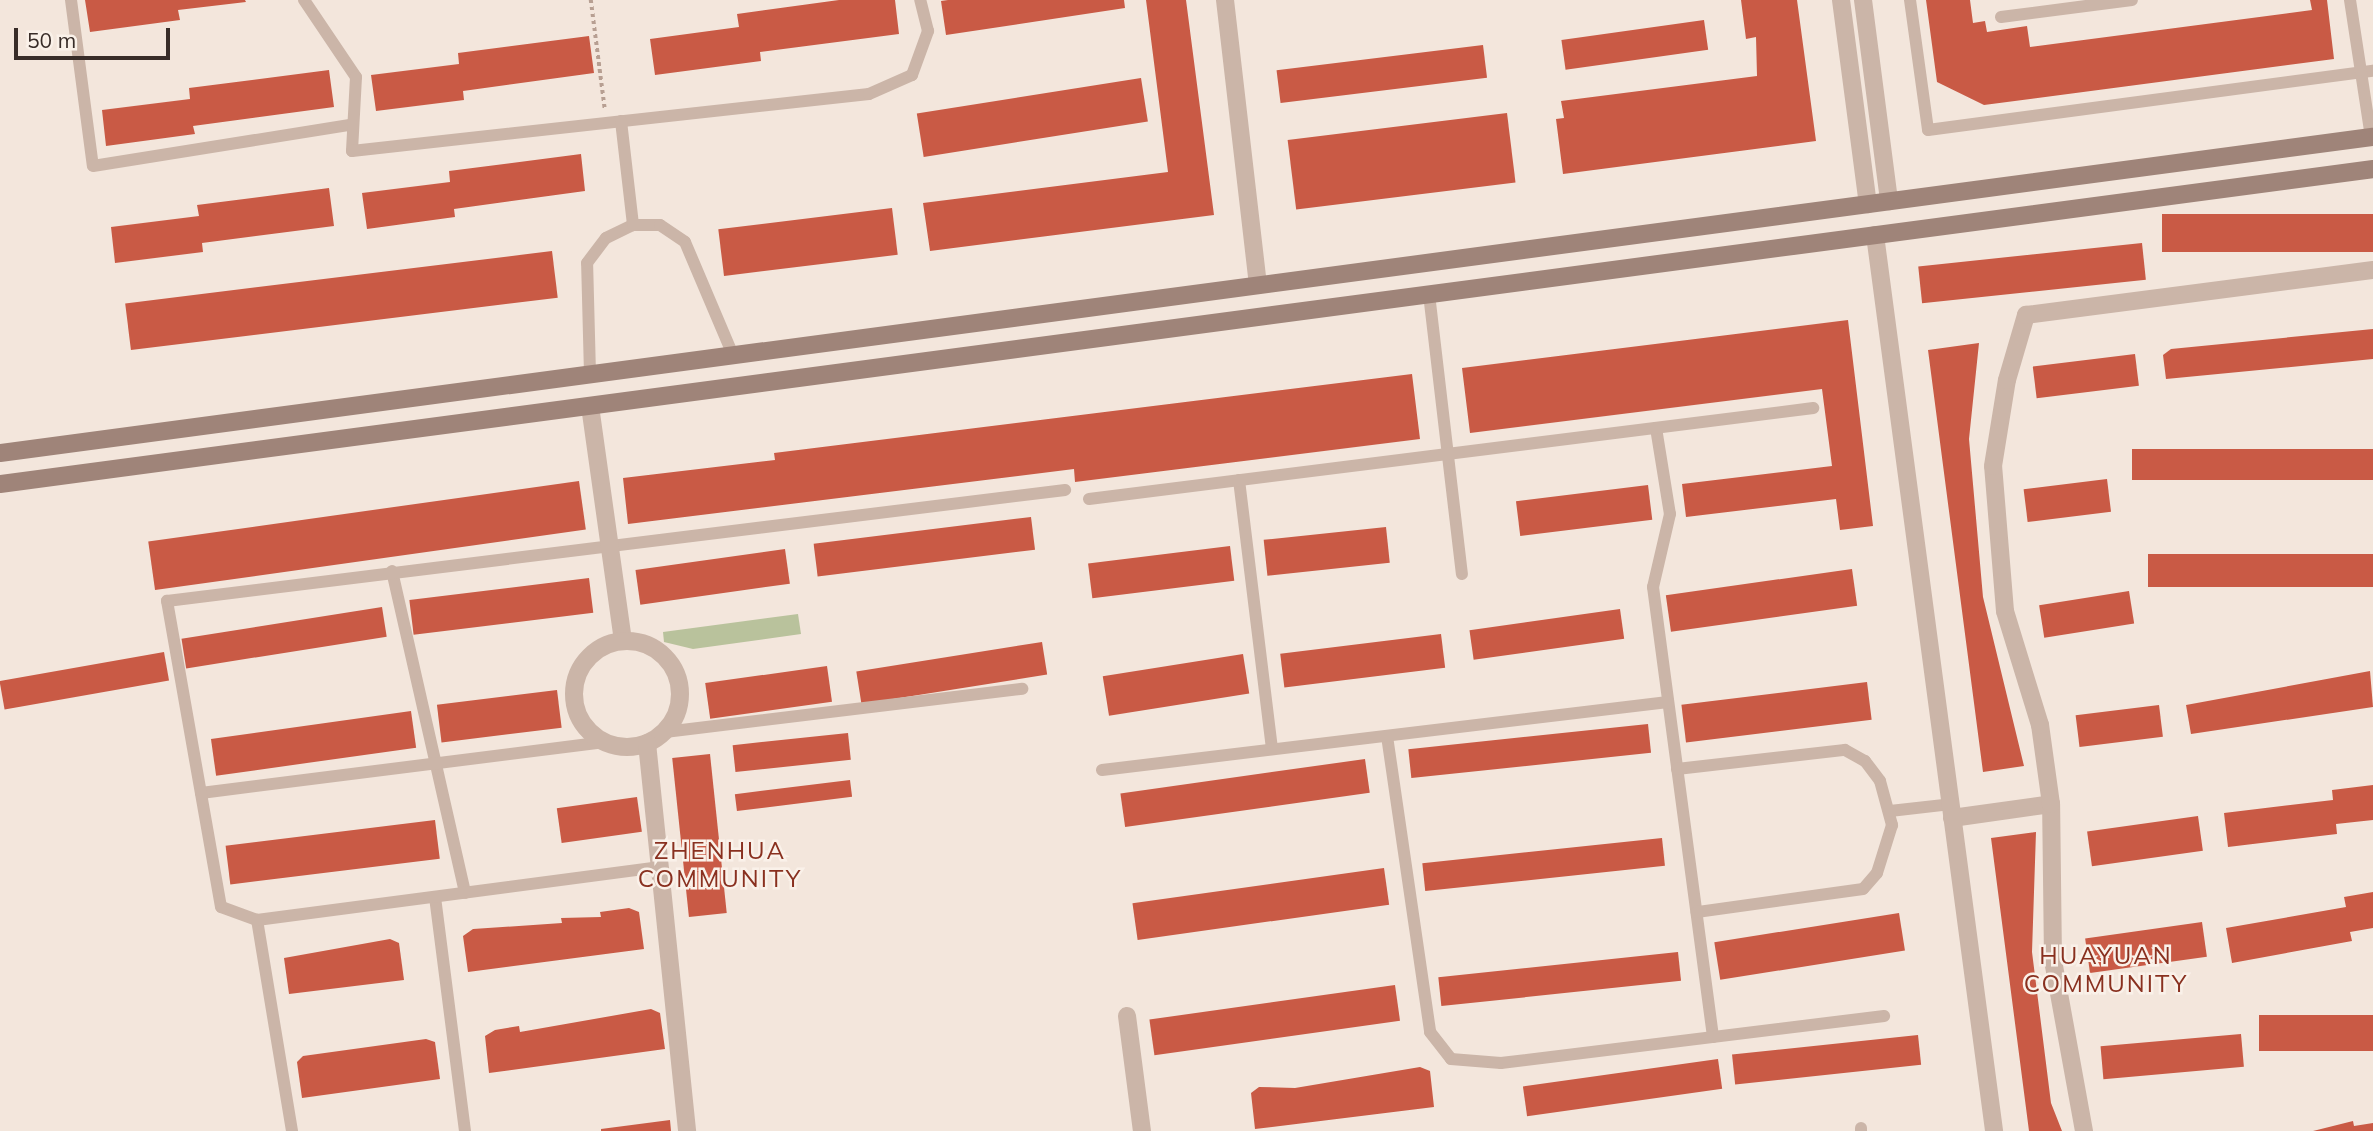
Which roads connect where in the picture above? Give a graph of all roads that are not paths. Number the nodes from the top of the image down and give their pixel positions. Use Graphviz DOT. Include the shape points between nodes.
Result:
graph roads {
  1 [pos="71,0"];
  2 [pos="304,0"];
  3 [pos="920,0"];
  4 [pos="1225,0"];
  5 [pos="1841,0"];
  6 [pos="1863,0"];
  7 [pos="1910,0"];
  8 [pos="2132,0"];
  9 [pos="2350,0"];
  10 [pos="2001,17"];
  11 [pos="2367,71"];
  12 [pos="621,121"];
  13 [pos="350,125"];
  14 [pos="2372,137"];
  15 [pos="2373,169"];
  16 [pos="1889,201"];
  17 [pos="1868,204"];
  18 [pos="633,225"];
  19 [pos="1875,235"];
  20 [pos="2373,270"];
  21 [pos="1258,285"];
  22 [pos="1429,294"];
  23 [pos="733,355"];
  24 [pos="590,374"];
  25 [pos="590,406"];
  26 [pos="1813,408"];
  27 [pos="1656,428"];
  28 [pos="0,453"];
  29 [pos="1448,454"];
  30 [pos="1239,480"];
  31 [pos="0,484"];
  32 [pos="1065,490"];
  33 [pos="1089,499"];
  34 [pos="609,542"];
  35 [pos="392,571"];
  36 [pos="1462,574"];
  37 [pos="623,641"];
  38 [pos="1022,689"];
  39 [pos="1668,702"];
  40 [pos="665,732"];
  41 [pos="1387,736"];
  42 [pos="605,742"];
  43 [pos="647,743"];
  44 [pos="1272,749"];
  45 [pos="435,764"];
  46 [pos="1677,769"];
  47 [pos="1102,770"];
  48 [pos="201,793"];
  49 [pos="2051,804"];
  50 [pos="1890,811"];
  51 [pos="1952,811"];
  52 [pos="659,867"];
  53 [pos="465,893"];
  54 [pos="435,897"];
  55 [pos="1697,912"];
  56 [pos="257,920"];
  57 [pos="1127,1016"];
  58 [pos="1884,1016"];
  59 [pos="1713,1037"];
  60 [pos="292,1131"];
  61 [pos="465,1131"];
  62 [pos="687,1131"];
  63 [pos="1142,1131"];
  64 [pos="1994,1131"];
  65 [pos="2084,1131"];
  1 -- 13 [label="lane" via="93,166"];
  2 -- 13 [label="lane" via="356,77"];
  3 -- 12 [label="lane" via="928,31 912,75 869,94"];
  4 -- 21 [label="street"];
  5 -- 17 [label="street"];
  6 -- 16 [label="street"];
  7 -- 11 [label="lane" via="1928,130"];
  8 -- 10 [label="lane"];
  9 -- 11 [label="lane"];
  11 -- 14 [label="lane"];
  12 -- 13 [label="lane" via="352,151"];
  12 -- 18 [label="lane"];
  14 -- 16 [label="main road"];
  15 -- 19 [label="main road"];
  16 -- 17 [label="main road"];
  17 -- 21 [label="main road"];
  18 -- 23 [label="lane" via="660,225 685,242"];
  18 -- 24 [label="lane" via="606,238 587,263"];
  19 -- 22 [label="main road"];
  19 -- 51 [label="street"];
  20 -- 49 [label="street" via="2026,315 1993,466 2005,611 2040,725"];
  21 -- 23 [label="main road"];
  22 -- 25 [label="main road"];
  22 -- 29 [label="lane"];
  23 -- 24 [label="main road"];
  24 -- 28 [label="main road"];
  25 -- 31 [label="main road"];
  25 -- 34 [label="street"];
  26 -- 27 [label="lane"];
  27 -- 29 [label="lane"];
  27 -- 39 [label="lane" via="1670,514 1654,587"];
  29 -- 30 [label="lane"];
  29 -- 36 [label="lane"];
  30 -- 33 [label="lane"];
  30 -- 44 [label="lane"];
  32 -- 34 [label="lane"];
  34 -- 35 [label="lane"];
  34 -- 37 [label="street"];
  35 -- 45 [label="lane"];
  35 -- 48 [label="lane" via="167,601"];
  37 -- 40 [label="street" via="647,645 676,671 677,714"];
  37 -- 42 [label="street" via="591,655 574,690 577,712"];
  38 -- 40 [label="lane"];
  39 -- 41 [label="lane"];
  39 -- 46 [label="lane"];
  40 -- 43 [label="street"];
  41 -- 44 [label="lane"];
  41 -- 59 [label="lane" via="1430,1032 1451,1059 1501,1063"];
  42 -- 43 [label="street"];
  42 -- 45 [label="lane"];
  43 -- 52 [label="street"];
  44 -- 47 [label="lane"];
  45 -- 48 [label="lane"];
  45 -- 53 [label="lane"];
  46 -- 50 [label="lane" via="1845,750 1865,761"];
  46 -- 55 [label="lane"];
  48 -- 56 [label="lane" via="221,907"];
  49 -- 51 [label="street"];
  49 -- 65 [label="street" via="2053,960"];
  50 -- 51 [label="lane"];
  50 -- 55 [label="lane" via="1885,853 1863,889"];
  51 -- 64 [label="street"];
  52 -- 53 [label="lane"];
  52 -- 62 [label="street"];
  53 -- 54 [label="lane"];
  54 -- 56 [label="lane"];
  54 -- 61 [label="lane"];
  55 -- 59 [label="lane"];
  56 -- 60 [label="lane"];
  57 -- 63 [label="street"];
  58 -- 59 [label="lane"];
}
